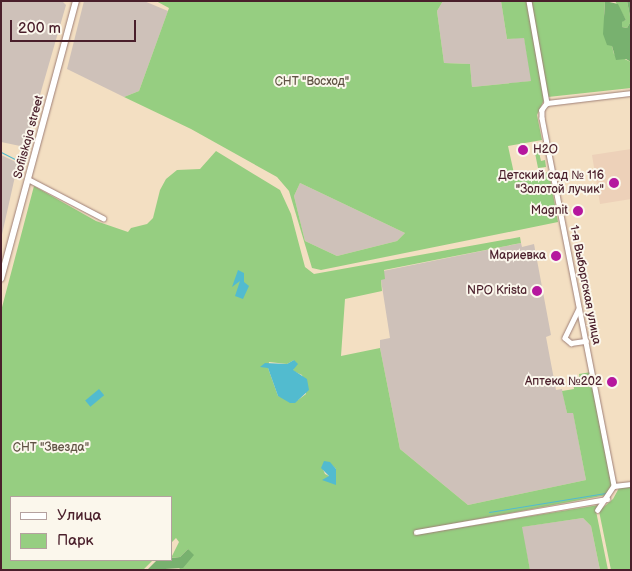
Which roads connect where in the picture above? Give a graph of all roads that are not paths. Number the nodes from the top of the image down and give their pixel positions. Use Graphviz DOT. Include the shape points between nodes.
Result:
graph roads {
  1 [pos="76,1"];
  2 [pos="529,1"];
  3 [pos="631,93"];
  4 [pos="547,103"];
  5 [pos="28,179"];
  6 [pos="103,218"];
  7 [pos="1,279"];
  8 [pos="578,306"];
  9 [pos="586,341"];
  10 [pos="631,484"];
  11 [pos="614,486"];
  12 [pos="607,499"];
  13 [pos="598,510"];
  14 [pos="416,532"];
  1 -- 5 [label="main road, Sofiiskaja street"];
  2 -- 4 [label="street, 1-я Выборгская улица"];
  3 -- 4 [label="street"];
  4 -- 8 [label="street, 1-я Выборгская улица" via="542,118"];
  5 -- 6 [label="street"];
  5 -- 7 [label="main road, Sofiiskaja street"];
  8 -- 9 [label="street, 1-я Выборгская улица"];
  8 -- 9 [label="street" via="565,338 571,343"];
  9 -- 11 [label="street, 1-я Выборгская улица"];
  10 -- 11 [label="street"];
  11 -- 12 [label="street"];
  12 -- 13 [label="street"];
  12 -- 14 [label="street"];
}
